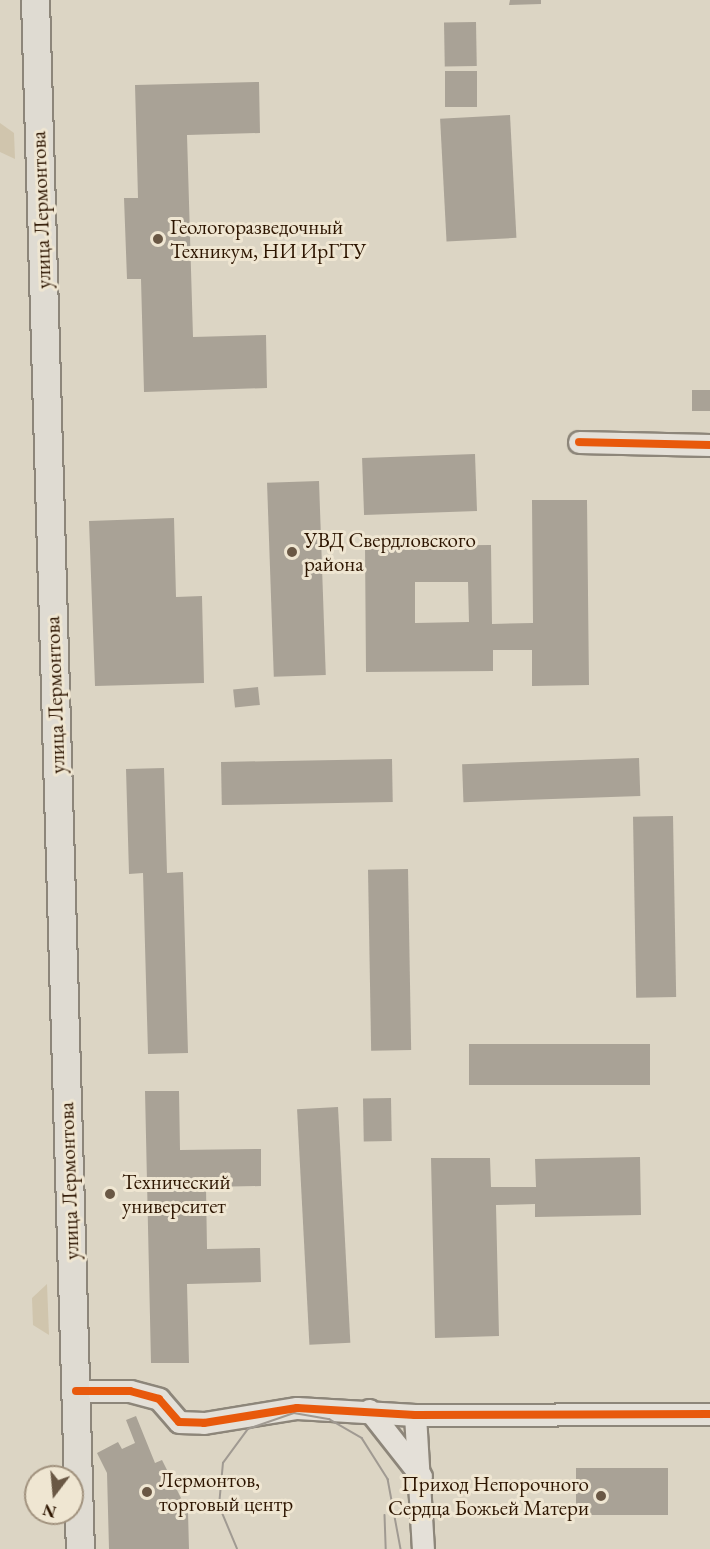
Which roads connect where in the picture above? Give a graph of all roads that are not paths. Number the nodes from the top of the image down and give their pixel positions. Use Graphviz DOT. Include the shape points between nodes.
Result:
graph roads {
  1 [pos="35,0"];
  2 [pos="579,442"];
  3 [pos="710,445"];
  4 [pos="75,1391"];
  5 [pos="369,1410"];
  6 [pos="710,1414"];
  7 [pos="415,1415"];
  8 [pos="422,1476"];
  9 [pos="80,1549"];
  10 [pos="423,1549"];
  1 -- 4 [label="main road, улица Лермонтова"];
  2 -- 3 [label="street"];
  4 -- 5 [label="street" via="130,1390 159,1399 179,1422 220,1421 297,1408"];
  4 -- 9 [label="main road, улица Лермонтова"];
  5 -- 7 [label="street"];
  5 -- 8 [label="street"];
  6 -- 7 [label="street"];
  7 -- 8 [label="street"];
  8 -- 10 [label="street"];
}
